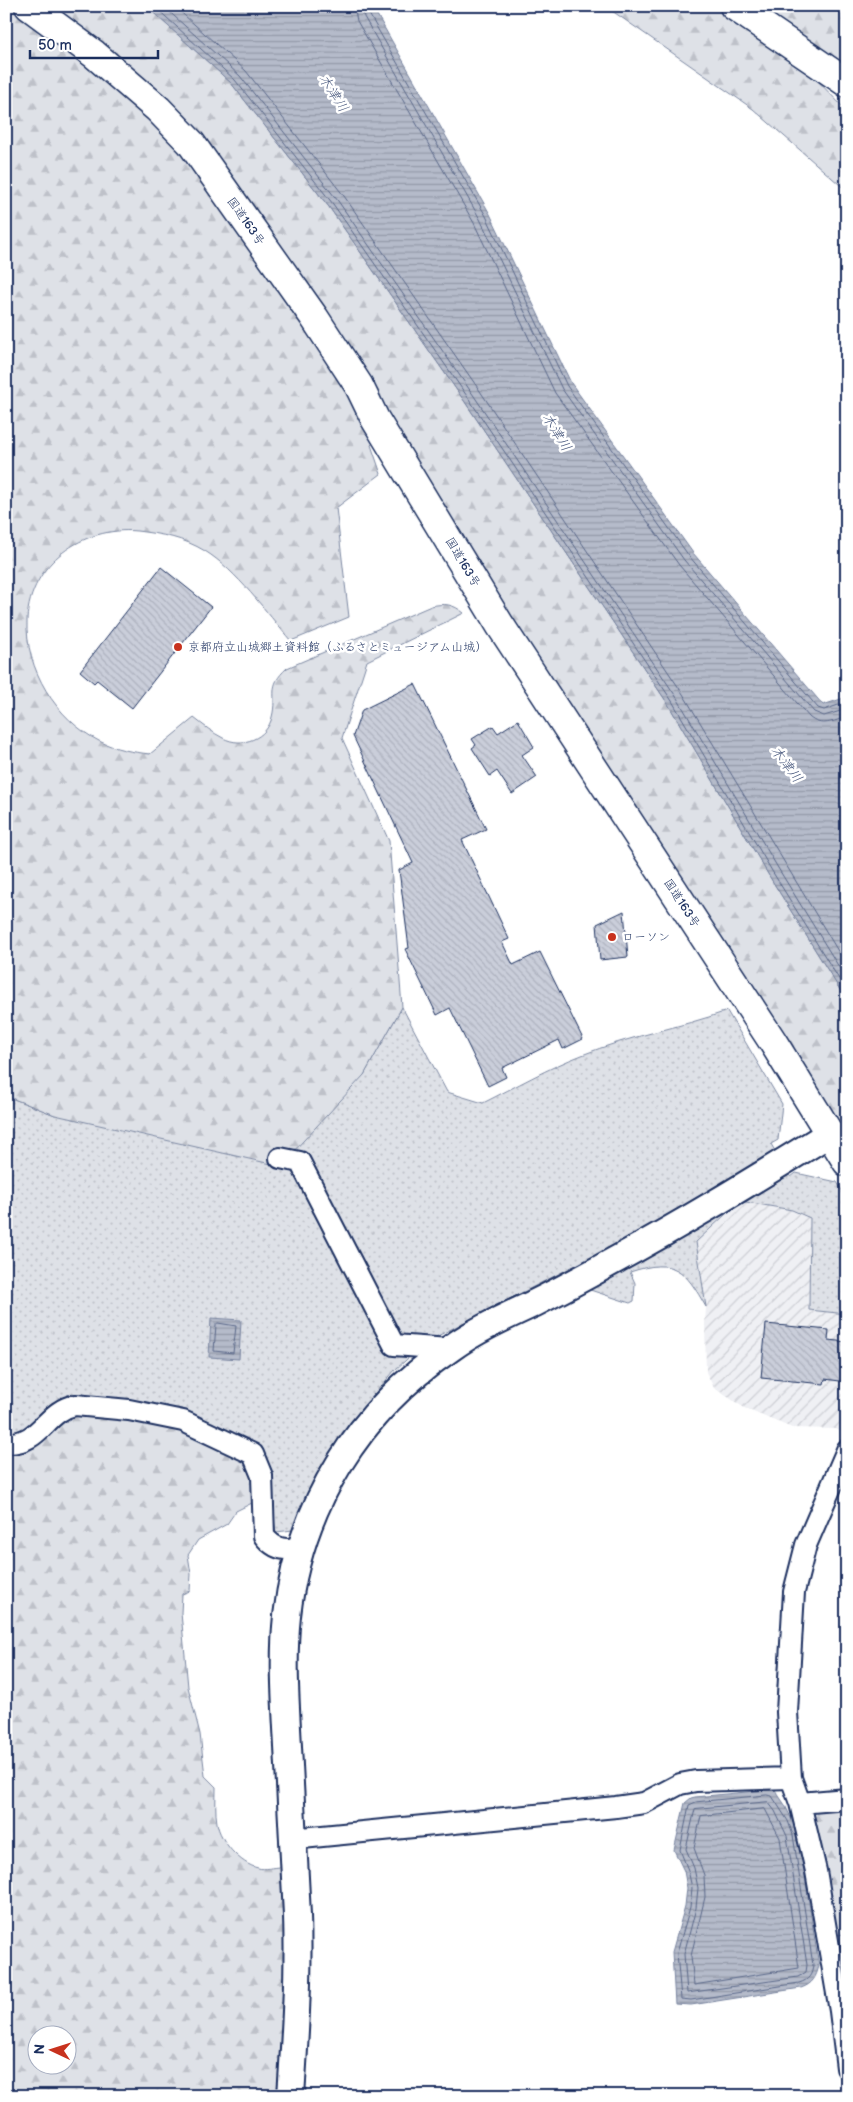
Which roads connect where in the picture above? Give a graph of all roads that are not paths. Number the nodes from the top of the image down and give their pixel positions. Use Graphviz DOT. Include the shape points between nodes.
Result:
graph roads {
  1 [pos="29,6"];
  2 [pos="734,6"];
  3 [pos="847,83"];
  4 [pos="830,1133"];
  5 [pos="280,1158"];
  6 [pos="847,1162"];
  7 [pos="449,1348"];
  8 [pos="6,1444"];
  9 [pos="846,1451"];
  10 [pos="301,1546"];
  11 [pos="791,1778"];
  12 [pos="847,1799"];
  13 [pos="800,1803"];
  14 [pos="292,1840"];
  15 [pos="847,2068"];
  16 [pos="291,2096"];
  1 -- 4 [label="main road, 国道163号" via="158,108 191,143 359,386 375,419 500,625"];
  2 -- 3 [label="main road"];
  4 -- 6 [label="main road, 国道163号"];
  4 -- 7 [label="street" via="690,1220"];
  5 -- 7 [label="street" via="300,1162 394,1345"];
  7 -- 10 [label="street" via="402,1386 354,1439 314,1509"];
  8 -- 10 [label="street" via="31,1437 55,1413 75,1404 128,1410 184,1422 253,1454 262,1476 264,1536 269,1543 282,1549"];
  9 -- 11 [label="street" via="806,1545 794,1592 786,1712"];
  10 -- 14 [label="street" via="287,1616 285,1676"];
  11 -- 13 [label="street"];
  11 -- 14 [label="street" via="696,1781 680,1784 644,1803"];
  12 -- 13 [label="street"];
  13 -- 15 [label="street" via="816,1871"];
  14 -- 16 [label="street" via="297,1916"];
}
